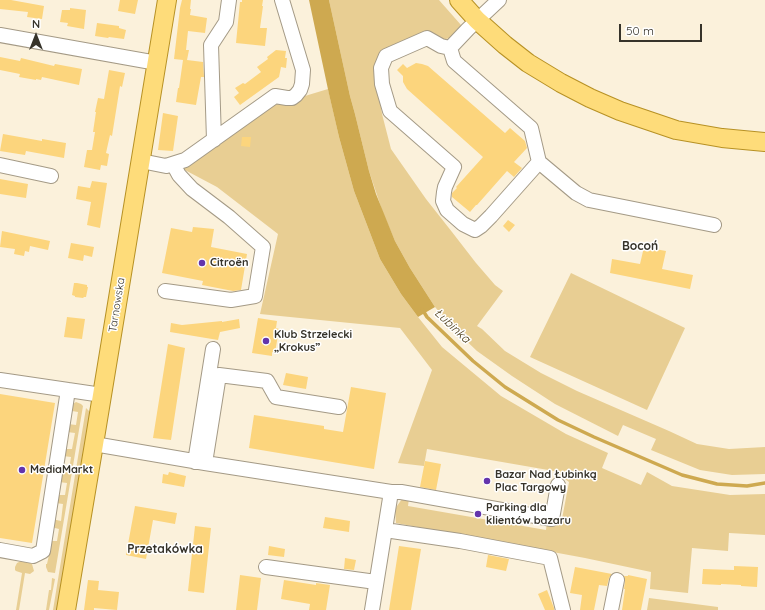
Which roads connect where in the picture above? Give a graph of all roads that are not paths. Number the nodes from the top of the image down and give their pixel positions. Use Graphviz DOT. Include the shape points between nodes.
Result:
graph roads {
  1 [pos="167,0"];
  2 [pos="229,0"];
  3 [pos="282,0"];
  4 [pos="459,0"];
  5 [pos="498,0"];
  6 [pos="477,20"];
  7 [pos="0,35"];
  8 [pos="450,48"];
  9 [pos="157,63"];
  10 [pos="214,140"];
  11 [pos="765,142"];
  12 [pos="141,161"];
  13 [pos="539,162"];
  14 [pos="173,164"];
  15 [pos="0,165"];
  16 [pos="51,176"];
  17 [pos="714,225"];
  18 [pos="165,291"];
  19 [pos="213,349"];
  20 [pos="0,380"];
  21 [pos="68,390"];
  22 [pos="102,395"];
  23 [pos="339,407"];
  24 [pos="94,444"];
  25 [pos="200,462"];
  26 [pos="558,485"];
  27 [pos="391,492"];
  28 [pos="385,530"];
  29 [pos="0,550"];
  30 [pos="266,567"];
  31 [pos="617,580"];
  32 [pos="376,582"];
  33 [pos="66,610"];
  34 [pos="372,610"];
  35 [pos="563,610"];
  36 [pos="612,610"];
  1 -- 9 [label="main road, Tarnowska"];
  2 -- 10 [label="street" via="226,22 211,45"];
  3 -- 10 [label="street" via="304,70 300,90 292,98 275,96"];
  4 -- 6 [label="main road"];
  5 -- 6 [label="street"];
  6 -- 8 [label="street"];
  6 -- 11 [label="main road" via="528,63 596,101 676,130"];
  7 -- 9 [label="street"];
  8 -- 13 [label="street" via="454,62 531,128"];
  8 -- 13 [label="street" via="427,38 386,56 381,68 382,84 390,111 454,167 444,187 443,201 447,210 463,224 475,230 491,216"];
  9 -- 12 [label="main road, Tarnowska"];
  10 -- 14 [label="street" via="185,160"];
  12 -- 14 [label="street" via="166,166"];
  12 -- 22 [label="main road, Tarnowska"];
  13 -- 17 [label="street" via="576,193 589,200"];
  14 -- 18 [label="street" via="192,189 229,217 262,247 255,296 231,300"];
  15 -- 16 [label="street"];
  19 -- 25 [label="street"];
  20 -- 21 [label="street"];
  21 -- 22 [label="street"];
  21 -- 29 [label="street" via="42,551 33,556"];
  22 -- 24 [label="main road, Tarnowska"];
  23 -- 25 [label="street" via="276,397 267,381 219,375"];
  24 -- 25 [label="street"];
  24 -- 33 [label="main road, Tarnowska"];
  25 -- 27 [label="street"];
  26 -- 27 [label="street" via="552,519"];
  27 -- 28 [label="street"];
  28 -- 32 [label="street"];
  28 -- 35 [label="street" via="550,558"];
  30 -- 32 [label="street"];
  31 -- 36 [label="street"];
  32 -- 34 [label="street"];
}
